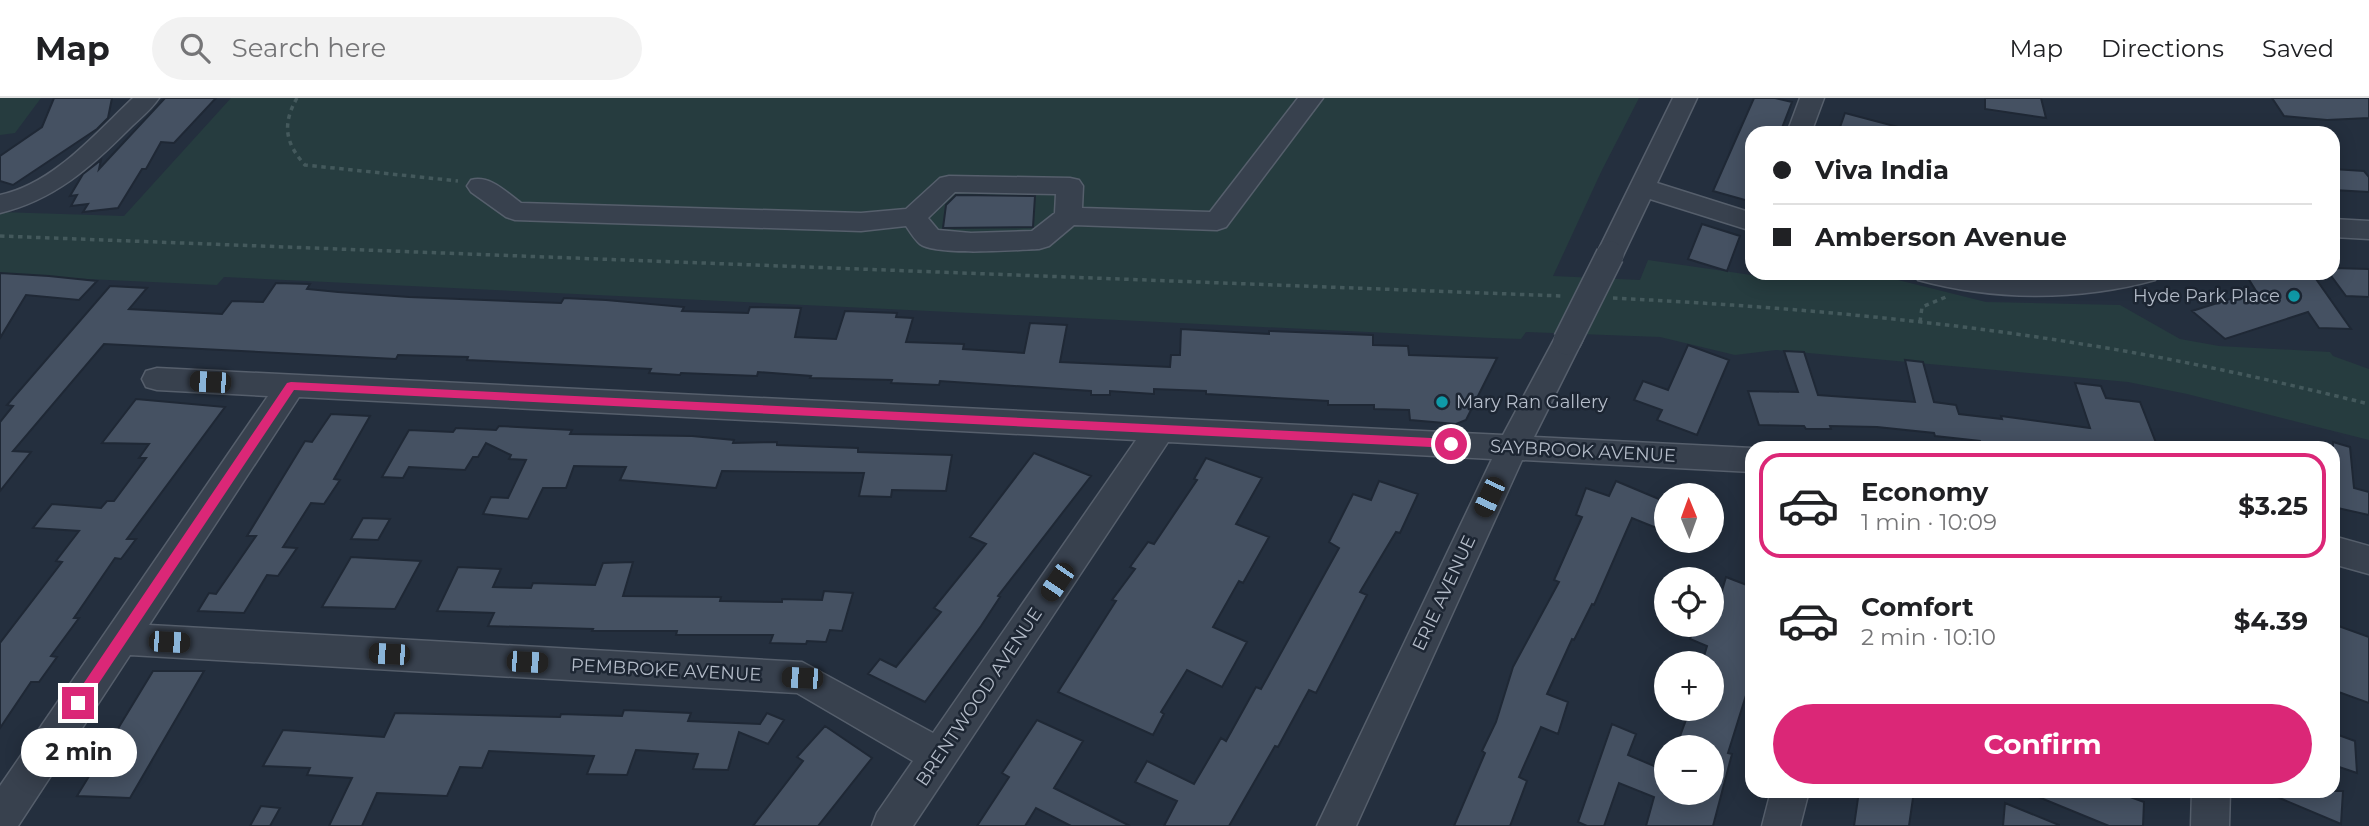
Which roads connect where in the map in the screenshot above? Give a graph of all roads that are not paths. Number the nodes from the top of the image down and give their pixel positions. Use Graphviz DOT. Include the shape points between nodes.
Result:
graph roads {
  1 [pos="1311,98"];
  2 [pos="1685,98"];
  3 [pos="1812,98"];
  4 [pos="131,104"];
  5 [pos="1802,126"];
  6 [pos="480,186"];
  7 [pos="1644,188"];
  8 [pos="0,204"];
  9 [pos="1068,216"];
  10 [pos="914,217"];
  11 [pos="1745,220"];
  12 [pos="2340,228"];
  13 [pos="2369,230"];
  14 [pos="1969,280"];
  15 [pos="2108,280"];
  16 [pos="157,379"];
  17 [pos="291,386"];
  18 [pos="1160,430"];
  19 [pos="1513,447"];
  20 [pos="1745,460"];
  21 [pos="2340,552"];
  22 [pos="2369,560"];
  23 [pos="121,639"];
  24 [pos="939,755"];
  25 [pos="1788,798"];
  26 [pos="2210,798"];
  27 [pos="0,819"];
  28 [pos="891,826"];
  29 [pos="1336,826"];
  30 [pos="1781,826"];
  31 [pos="2210,826"];
  1 -- 9 [label="street" via="1217,221"];
  2 -- 7 [label="street, ERIE AVENUE"];
  3 -- 5 [label="street"];
  4 -- 8 [label="street" via="73,167 31,195"];
  6 -- 10 [label="street" via="514,211 861,222"];
  7 -- 11 [label="street"];
  7 -- 19 [label="street, ERIE AVENUE, bridge"];
  9 -- 10 [label="street" via="1039,240 971,243 930,238"];
  9 -- 10 [label="street" via="1070,186 949,184"];
  12 -- 13 [label="street"];
  14 -- 15 [label="street" via="2054,286"];
  16 -- 17 [label="street, SAYBROOK AVENUE"];
  17 -- 18 [label="street, SAYBROOK AVENUE"];
  17 -- 23 [label="street"];
  18 -- 19 [label="street, SAYBROOK AVENUE"];
  18 -- 24 [label="street, BRENTWOOD AVENUE"];
  19 -- 20 [label="street, SAYBROOK AVENUE"];
  19 -- 29 [label="street, ERIE AVENUE"];
  21 -- 22 [label="street"];
  23 -- 24 [label="street, PEMBROKE AVENUE" via="802,678"];
  23 -- 27 [label="street"];
  24 -- 28 [label="street, BRENTWOOD AVENUE"];
  25 -- 30 [label="street"];
  26 -- 31 [label="street"];
}
